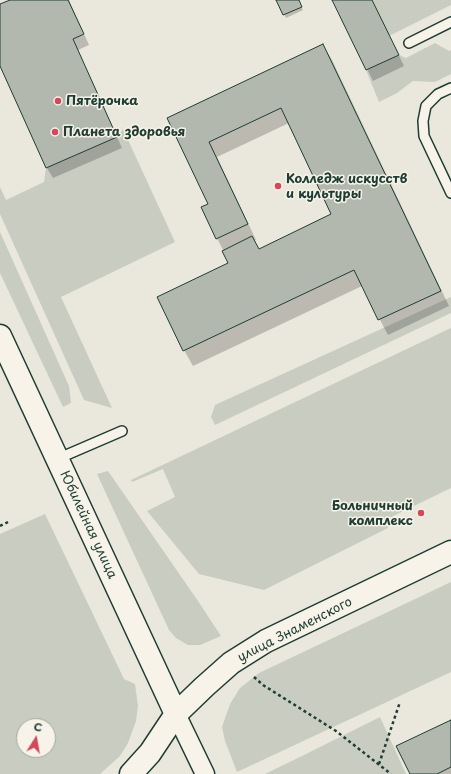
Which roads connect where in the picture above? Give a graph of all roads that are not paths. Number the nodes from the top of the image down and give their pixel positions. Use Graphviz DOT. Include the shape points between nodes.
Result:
graph roads {
  1 [pos="451,22"];
  2 [pos="408,43"];
  3 [pos="451,88"];
  4 [pos="451,193"];
  5 [pos="0,336"];
  6 [pos="122,431"];
  7 [pos="57,459"];
  8 [pos="451,552"];
  9 [pos="176,714"];
  10 [pos="130,774"];
  11 [pos="205,774"];
  1 -- 2 [label="lane"];
  3 -- 4 [label="lane" via="438,94 426,106 422,121 424,136"];
  5 -- 7 [label="main road, Юбилейная улица"];
  6 -- 7 [label="lane"];
  7 -- 9 [label="main road, Юбилейная улица"];
  8 -- 9 [label="main road, улица Знаменского" via="266,642 231,663"];
  9 -- 10 [label="main road, улица Знаменского" via="150,753"];
  9 -- 11 [label="street"];
}
